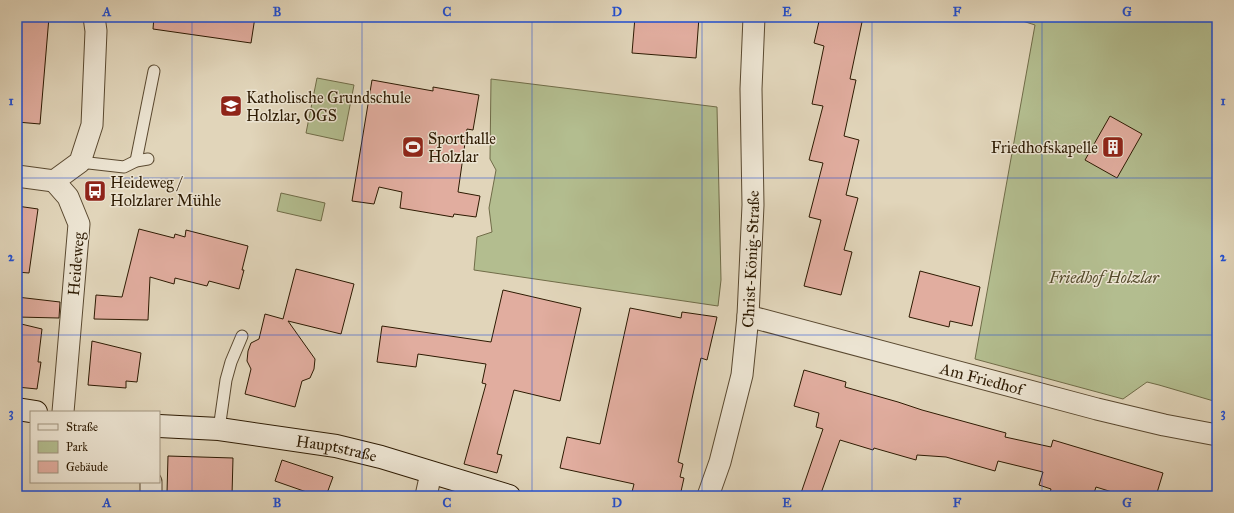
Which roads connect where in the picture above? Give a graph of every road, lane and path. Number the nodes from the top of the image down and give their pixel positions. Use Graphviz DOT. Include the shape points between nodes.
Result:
graph roads {
  1 [pos="94,17"];
  2 [pos="754,17"];
  3 [pos="154,71"];
  4 [pos="148,158"];
  5 [pos="136,160"];
  6 [pos="80,162"];
  7 [pos="17,176"];
  8 [pos="54,181"];
  9 [pos="748,316"];
  10 [pos="242,336"];
  11 [pos="17,409"];
  12 [pos="30,411"];
  13 [pos="63,411"];
  14 [pos="160,426"];
  15 [pos="219,429"];
  16 [pos="1217,435"];
  17 [pos="431,473"];
  18 [pos="151,483"];
  19 [pos="151,496"];
  20 [pos="426,496"];
  21 [pos="509,496"];
  22 [pos="708,496"];
  1 -- 6 [label="street" via="96,31 92,125"];
  2 -- 9 [label="street, Christ-König-Straße" via="751,88 753,205"];
  3 -- 5 [label="lane"];
  4 -- 5 [label="lane"];
  5 -- 6 [label="lane" via="124,167"];
  6 -- 8 [label="street"];
  7 -- 8 [label="street"];
  8 -- 13 [label="street, Heideweg" via="68,197 79,224"];
  9 -- 16 [label="street, Am Friedhof" via="1097,409"];
  9 -- 22 [label="street, Christ-König-Straße" via="742,375 720,462"];
  10 -- 15 [label="lane" via="226,380"];
  11 -- 12 [label="main road"];
  14 -- 15 [label="main road, Hauptstraße"];
  15 -- 17 [label="main road, Hauptstraße" via="336,446"];
  17 -- 20 [label="street"];
  17 -- 21 [label="main road, Hauptstraße"];
  18 -- 19 [label="street"];
}
